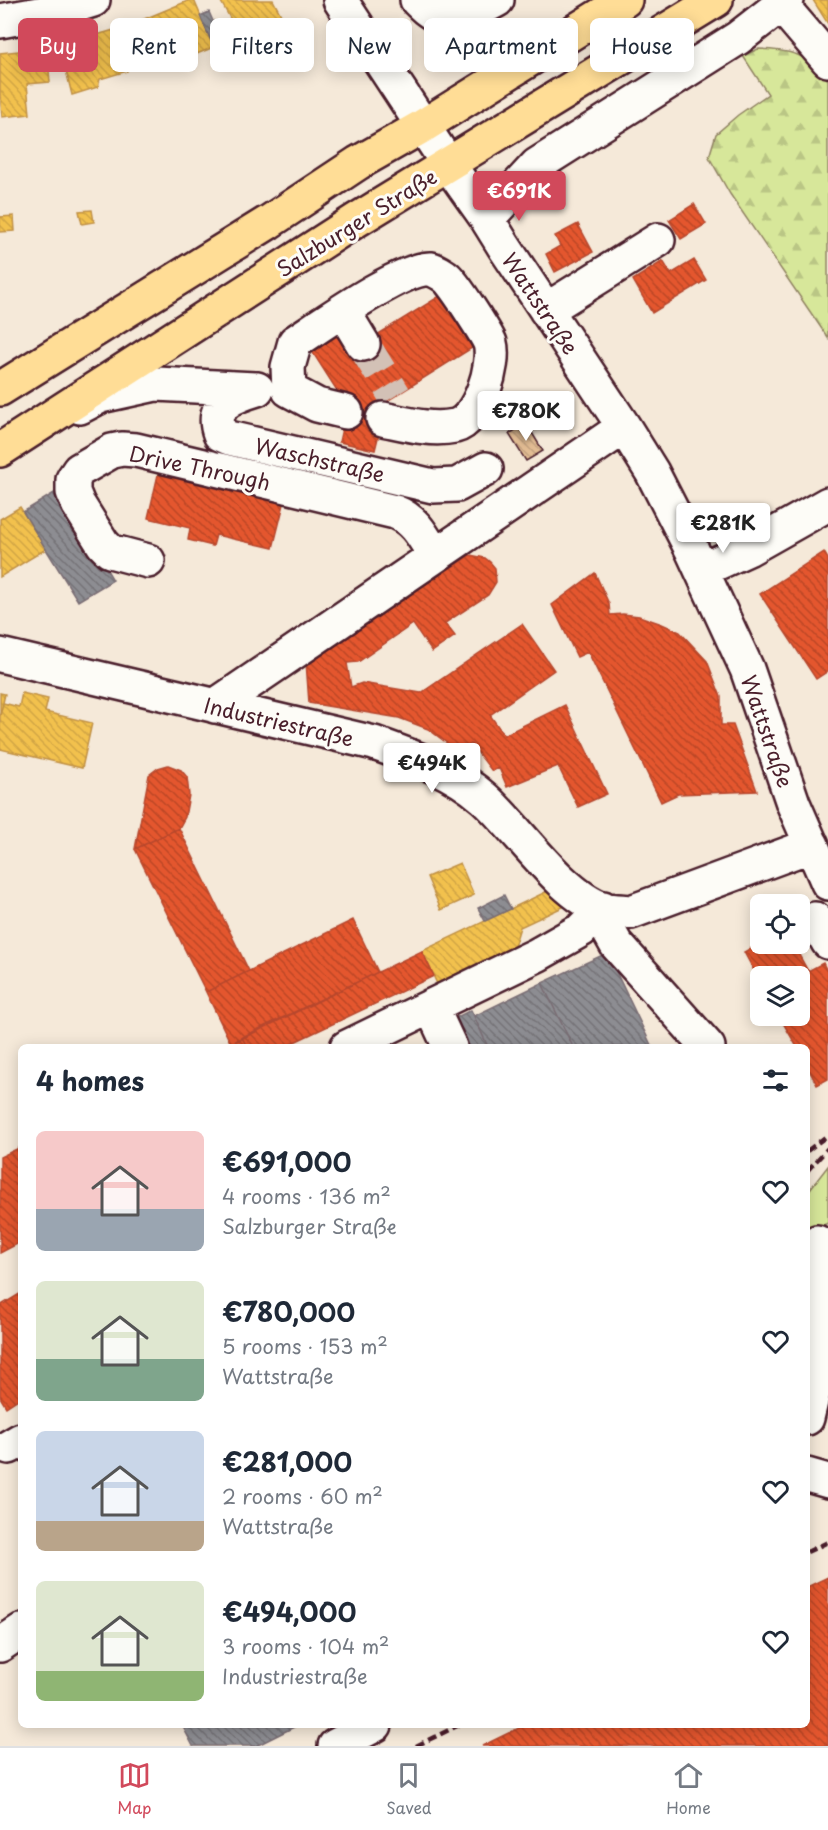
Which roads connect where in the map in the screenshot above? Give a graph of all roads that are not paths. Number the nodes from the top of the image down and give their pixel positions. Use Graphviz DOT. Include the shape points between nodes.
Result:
graph roads {
  1 [pos="93,0"];
  2 [pos="340,0"];
  3 [pos="417,0"];
  4 [pos="497,0"];
  5 [pos="626,0"];
  6 [pos="716,0"];
  7 [pos="784,2"];
  8 [pos="0,21"];
  9 [pos="828,60"];
  10 [pos="423,126"];
  11 [pos="448,164"];
  12 [pos="488,219"];
  13 [pos="658,240"];
  14 [pos="546,310"];
  15 [pos="343,311"];
  16 [pos="363,344"];
  17 [pos="0,389"];
  18 [pos="273,389"];
  19 [pos="346,412"];
  20 [pos="397,413"];
  21 [pos="459,425"];
  22 [pos="40,426"];
  23 [pos="624,427"];
  24 [pos="0,450"];
  25 [pos="486,469"];
  26 [pos="828,504"];
  27 [pos="509,505"];
  28 [pos="435,556"];
  29 [pos="148,561"];
  30 [pos="702,570"];
  31 [pos="0,655"];
  32 [pos="215,706"];
  33 [pos="822,864"];
  34 [pos="603,909"];
  35 [pos="431,1006"];
  36 [pos="353,1044"];
  37 [pos="449,1044"];
  38 [pos="705,1044"];
  39 [pos="818,1242"];
  40 [pos="812,1299"];
  41 [pos="810,1405"];
  42 [pos="810,1476"];
  43 [pos="828,1481"];
  44 [pos="18,1633"];
  45 [pos="0,1645"];
  46 [pos="369,1728"];
  47 [pos="335,1746"];
  1 -- 8 [label="street"];
  2 -- 10 [label="street, Wattstraße"];
  3 -- 4 [label="street" via="443,18 458,17"];
  5 -- 10 [label="main road"];
  6 -- 11 [label="main road, Salzburger Straße"];
  7 -- 9 [label="street"];
  7 -- 12 [label="street" via="738,38 537,165"];
  10 -- 11 [label="street, Wattstraße"];
  10 -- 17 [label="main road"];
  11 -- 12 [label="street, Wattstraße"];
  11 -- 22 [label="main road, Salzburger Straße"];
  12 -- 14 [label="street, Wattstraße"];
  13 -- 14 [label="street"];
  14 -- 23 [label="street, Wattstraße"];
  15 -- 16 [label="street"];
  15 -- 18 [label="street" via="295,342 288,366"];
  15 -- 21 [label="street" via="406,274 431,269 449,278 490,343 489,372 480,404"];
  18 -- 19 [label="street"];
  18 -- 22 [label="street" via="156,384 101,396"];
  18 -- 25 [label="street, Waschstraße" via="231,397 219,411 216,423 220,434 433,486 457,485"];
  20 -- 21 [label="street" via="433,429"];
  21 -- 25 [label="street"];
  22 -- 24 [label="main road, Salzburger Straße"];
  23 -- 27 [label="street"];
  23 -- 30 [label="street, Wattstraße" via="652,472"];
  25 -- 27 [label="street"];
  26 -- 30 [label="street"];
  27 -- 28 [label="street"];
  28 -- 29 [label="street, Drive Through" via="417,526 395,512 136,450 112,451 79,470 73,479 73,492 110,551"];
  28 -- 32 [label="street"];
  30 -- 33 [label="street, Wattstraße" via="747,669 793,802"];
  31 -- 32 [label="street, Industriestraße"];
  32 -- 34 [label="street, Industriestraße" via="374,743 454,776 484,798 564,883"];
  33 -- 34 [label="street, Industriestraße" via="631,912"];
  34 -- 35 [label="street" via="581,930 537,955"];
  34 -- 38 [label="street" via="616,944"];
  35 -- 36 [label="street"];
  35 -- 37 [label="street"];
  39 -- 40 [label="street" via="824,1260"];
  40 -- 41 [label="street" via="824,1347"];
  42 -- 43 [label="street"];
  44 -- 45 [label="street"];
  46 -- 47 [label="street"];
}
